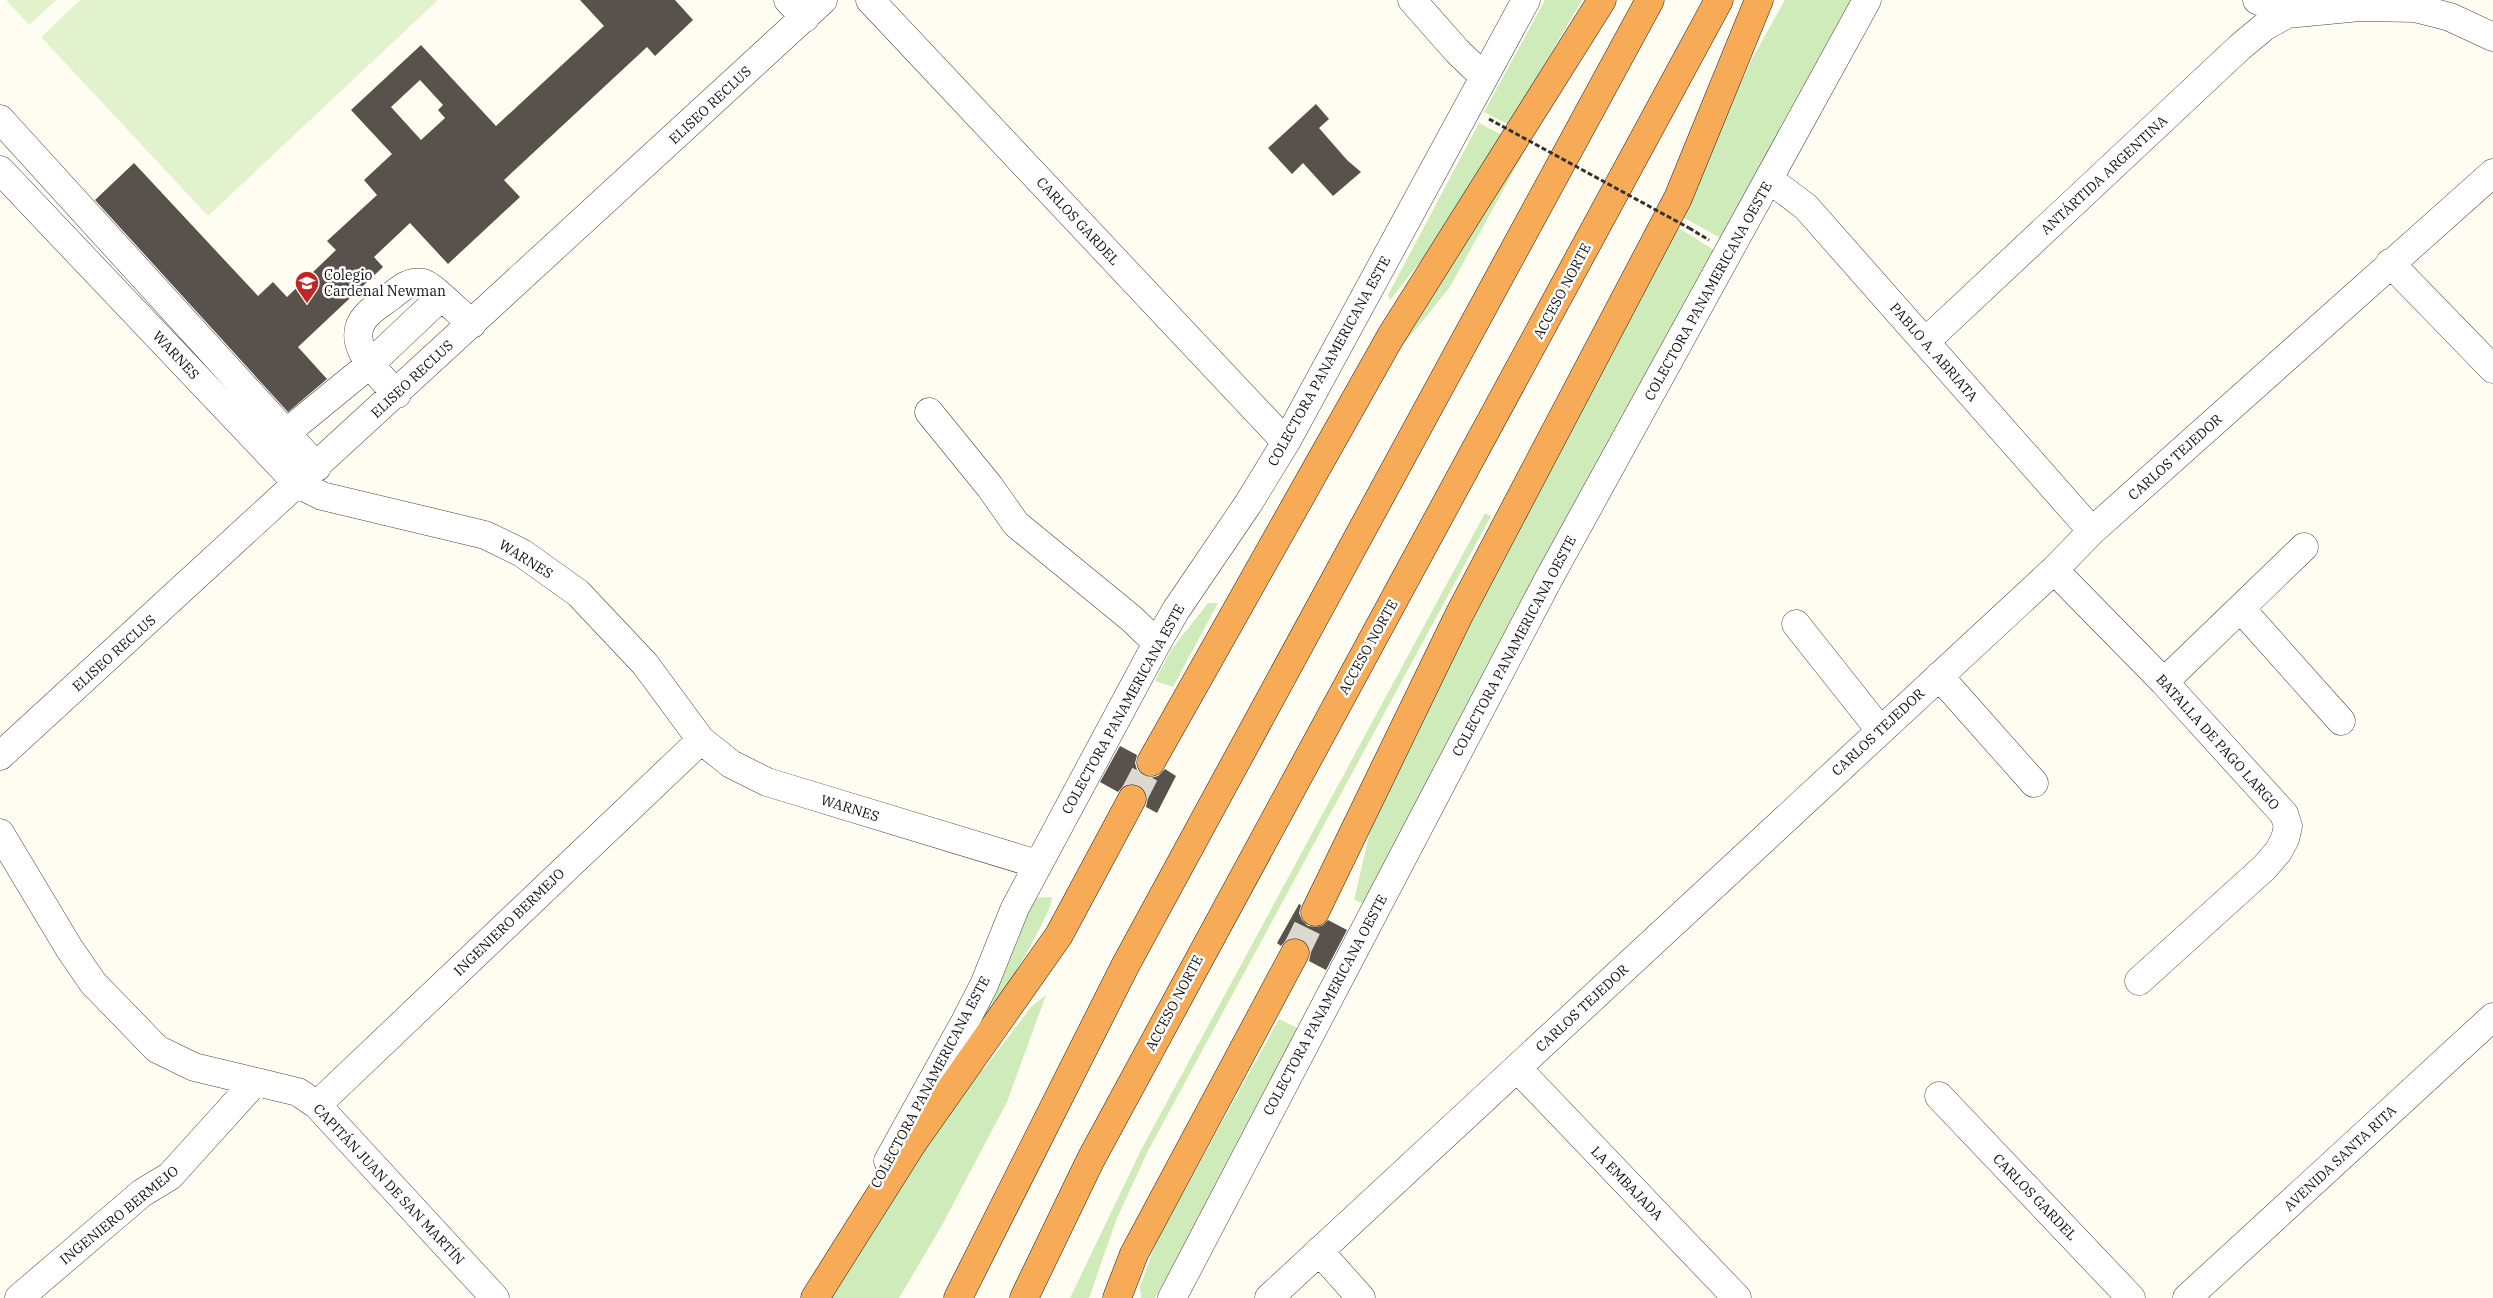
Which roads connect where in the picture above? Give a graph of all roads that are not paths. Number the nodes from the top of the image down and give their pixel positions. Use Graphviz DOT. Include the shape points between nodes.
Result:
graph roads {
  1 [pos="870,0"];
  2 [pos="1412,0"];
  3 [pos="1526,0"];
  4 [pos="1602,0"];
  5 [pos="1650,0"];
  6 [pos="1719,0"];
  7 [pos="1759,0"];
  8 [pos="1867,0"];
  9 [pos="2257,0"];
  10 [pos="805,6"];
  11 [pos="2288,14"];
  12 [pos="2493,37"];
  13 [pos="1484,76"];
  14 [pos="0,119"];
  15 [pos="0,170"];
  16 [pos="2493,173"];
  17 [pos="1769,180"];
  18 [pos="2390,263"];
  19 [pos="441,297"];
  20 [pos="472,324"];
  21 [pos="1925,342"];
  22 [pos="369,364"];
  23 [pos="2493,369"];
  24 [pos="397,394"];
  25 [pos="929,412"];
  26 [pos="286,433"];
  27 [pos="1286,442"];
  28 [pos="308,476"];
  29 [pos="2092,531"];
  30 [pos="2304,547"];
  31 [pos="2054,570"];
  32 [pos="2241,609"];
  33 [pos="1796,624"];
  34 [pos="1157,643"];
  35 [pos="1939,676"];
  36 [pos="2164,682"];
  37 [pos="2341,721"];
  38 [pos="1880,730"];
  39 [pos="701,740"];
  40 [pos="0,756"];
  41 [pos="1151,762"];
  42 [pos="2034,783"];
  43 [pos="1132,800"];
  44 [pos="0,833"];
  45 [pos="1038,864"];
  46 [pos="1315,912"];
  47 [pos="1295,953"];
  48 [pos="2139,981"];
  49 [pos="2493,1017"];
  50 [pos="1517,1068"];
  51 [pos="255,1082"];
  52 [pos="1939,1096"];
  53 [pos="317,1105"];
  54 [pos="1319,1251"];
  55 [pos="1134,1254"];
  56 [pos="19,1298"];
  57 [pos="496,1298"];
  58 [pos="814,1298"];
  59 [pos="958,1298"];
  60 [pos="1024,1298"];
  61 [pos="1117,1298"];
  62 [pos="1132,1298"];
  63 [pos="1172,1298"];
  64 [pos="1269,1298"];
  65 [pos="1361,1298"];
  66 [pos="1737,1298"];
  67 [pos="2130,1298"];
  68 [pos="2187,1298"];
  1 -- 27 [label="street, CARLOS GARDEL"];
  2 -- 13 [label="street" via="1457,52"];
  3 -- 13 [label="street, COLECTORA PANAMERICANA ESTE"];
  4 -- 41 [label="highway" via="1392,336"];
  5 -- 59 [label="highway" via="1125,966"];
  6 -- 60 [label="highway, ACCESO NORTE" via="1091,1159"];
  7 -- 46 [label="highway" via="1678,198 1459,614"];
  8 -- 17 [label="street, COLECTORA PANAMERICANA OESTE"];
  9 -- 11 [label="street"];
  10 -- 20 [label="street, ELISEO RECLUS"];
  11 -- 12 [label="street" via="2360,7 2415,8 2450,17"];
  11 -- 21 [label="street, ANTÁRTIDA ARGENTINA" via="2264,27 2240,47"];
  13 -- 27 [label="street, COLECTORA PANAMERICANA ESTE"];
  14 -- 26 [label="street"];
  15 -- 28 [label="street, WARNES"];
  16 -- 18 [label="street, CARLOS TEJEDOR"];
  17 -- 21 [label="street, PABLO A. ABRIATA" via="1806,207"];
  17 -- 63 [label="street, COLECTORA PANAMERICANA OESTE" via="1548,580"];
  18 -- 23 [label="street"];
  18 -- 29 [label="street, CARLOS TEJEDOR"];
  19 -- 20 [label="street"];
  19 -- 22 [label="street"];
  19 -- 22 [label="street" via="425,283 413,282 365,317 359,333"];
  20 -- 24 [label="street, ELISEO RECLUS"];
  21 -- 29 [label="street, PABLO A. ABRIATA"];
  22 -- 24 [label="street"];
  22 -- 26 [label="street"];
  24 -- 28 [label="street, ELISEO RECLUS"];
  25 -- 34 [label="street" via="1016,524"];
  26 -- 28 [label="street"];
  27 -- 34 [label="street, COLECTORA PANAMERICANA ESTE"];
  28 -- 39 [label="street, WARNES" via="322,496 485,535 522,553 578,593 645,664"];
  28 -- 40 [label="street, ELISEO RECLUS"];
  29 -- 31 [label="street, CARLOS TEJEDOR"];
  30 -- 32 [label="street"];
  31 -- 35 [label="street, CARLOS TEJEDOR"];
  31 -- 36 [label="street, BATALLA DE PAGO LARGO"];
  32 -- 36 [label="street"];
  32 -- 37 [label="street"];
  33 -- 38 [label="street"];
  34 -- 45 [label="street, COLECTORA PANAMERICANA ESTE"];
  35 -- 38 [label="street, CARLOS TEJEDOR"];
  35 -- 42 [label="street"];
  36 -- 48 [label="street, BATALLA DE PAGO LARGO" via="2284,814 2288,826 2285,839 2264,868"];
  38 -- 50 [label="street, CARLOS TEJEDOR"];
  39 -- 45 [label="street, WARNES" via="731,764 767,782"];
  39 -- 53 [label="street, INGENIERO BERMEJO"];
  43 -- 58 [label="highway" via="1059,935 912,1144"];
  44 -- 51 [label="street, CAPITÁN JUAN DE SAN MARTÍN" via="93,983 157,1049 194,1066"];
  45 -- 58 [label="street, COLECTORA PANAMERICANA ESTE" via="966,1020"];
  47 -- 55 [label="highway"];
  49 -- 68 [label="street, AVENIDA SANTA RITA"];
  50 -- 54 [label="street, CARLOS TEJEDOR"];
  50 -- 66 [label="street, LA EMBAJADA"];
  51 -- 53 [label="street, CAPITÁN JUAN DE SAN MARTÍN" via="298,1092"];
  51 -- 56 [label="street, INGENIERO BERMEJO" via="170,1176 142,1193"];
  52 -- 67 [label="street, CARLOS GARDEL"];
  53 -- 57 [label="street, CAPITÁN JUAN DE SAN MARTÍN"];
  54 -- 64 [label="street, CARLOS TEJEDOR"];
  54 -- 65 [label="street"];
  55 -- 61 [label="highway"];
  55 -- 62 [label="highway"];
}
